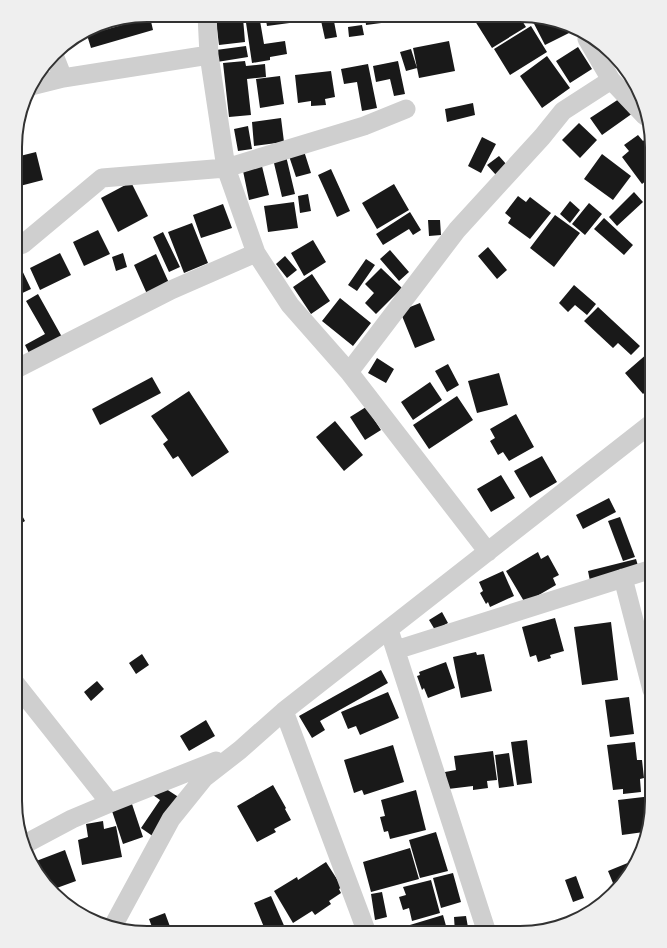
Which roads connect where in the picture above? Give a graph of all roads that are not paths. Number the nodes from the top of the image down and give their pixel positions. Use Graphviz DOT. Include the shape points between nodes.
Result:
graph roads {
  1 [pos="207,22"];
  2 [pos="589,42"];
  3 [pos="209,54"];
  4 [pos="56,60"];
  5 [pos="64,78"];
  6 [pos="611,80"];
  7 [pos="39,84"];
  8 [pos="406,109"];
  9 [pos="639,110"];
  10 [pos="226,168"];
  11 [pos="22,244"];
  12 [pos="256,253"];
  13 [pos="22,366"];
  14 [pos="349,372"];
  15 [pos="645,429"];
  16 [pos="488,552"];
  17 [pos="645,571"];
  18 [pos="623,578"];
  19 [pos="389,630"];
  20 [pos="396,650"];
  21 [pos="645,663"];
  22 [pos="22,692"];
  23 [pos="284,711"];
  24 [pos="240,750"];
  25 [pos="110,803"];
  26 [pos="29,842"];
  27 [pos="115,922"];
  28 [pos="364,926"];
  29 [pos="485,926"];
  1 -- 3 [label="street"];
  2 -- 6 [label="street"];
  3 -- 5 [label="street"];
  3 -- 10 [label="street"];
  4 -- 5 [label="street"];
  5 -- 7 [label="street"];
  6 -- 9 [label="street"];
  6 -- 14 [label="street" via="563,111 457,230"];
  8 -- 10 [label="street" via="364,126"];
  10 -- 11 [label="street" via="102,178"];
  10 -- 12 [label="street"];
  12 -- 13 [label="street" via="170,290"];
  12 -- 14 [label="street" via="290,305"];
  14 -- 16 [label="street"];
  15 -- 16 [label="street"];
  16 -- 19 [label="street"];
  17 -- 18 [label="street"];
  18 -- 20 [label="street"];
  18 -- 21 [label="street"];
  19 -- 20 [label="street"];
  19 -- 23 [label="street"];
  20 -- 29 [label="street"];
  22 -- 25 [label="street"];
  23 -- 24 [label="street"];
  23 -- 28 [label="street"];
  24 -- 25 [label="street"];
  24 -- 27 [label="street" via="204,778 171,820"];
  25 -- 26 [label="street"];
}
